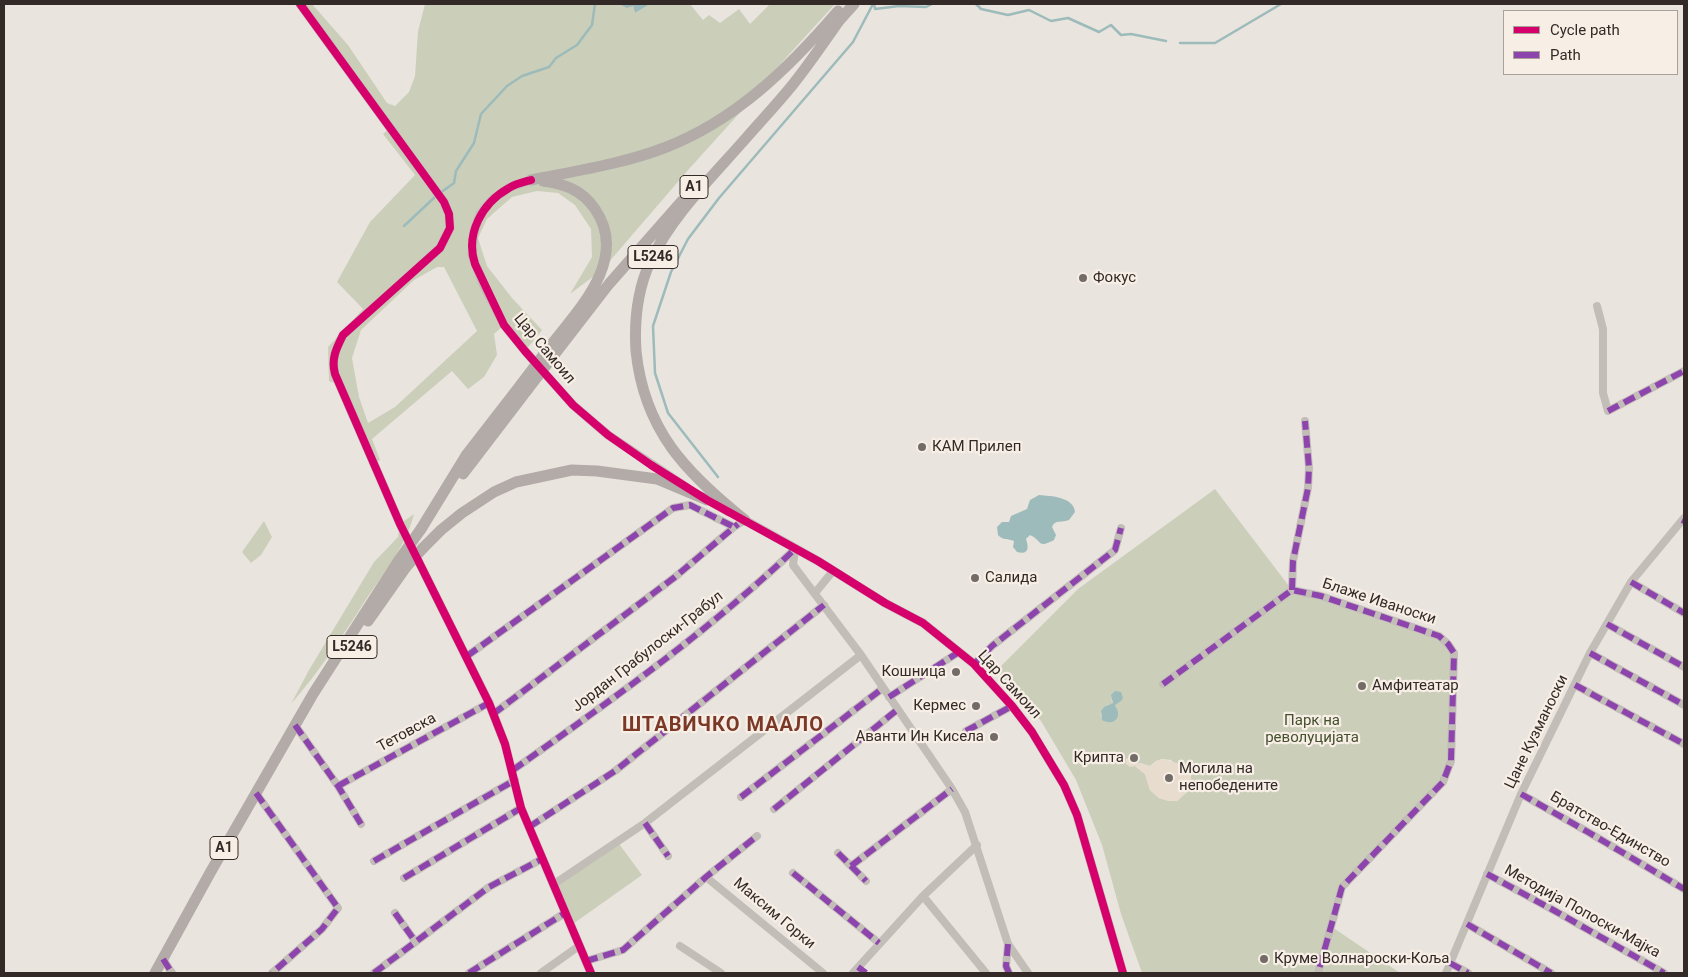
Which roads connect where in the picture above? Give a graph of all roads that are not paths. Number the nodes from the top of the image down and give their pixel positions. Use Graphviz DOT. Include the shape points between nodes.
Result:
graph roads {
  1 [pos="300,4"];
  2 [pos="845,4"];
  3 [pos="854,4"];
  4 [pos="838,17"];
  5 [pos="531,180"];
  6 [pos="1597,306"];
  7 [pos="549,354"];
  8 [pos="1684,371"];
  9 [pos="1305,421"];
  10 [pos="706,500"];
  11 [pos="1684,519"];
  12 [pos="745,520"];
  13 [pos="734,527"];
  14 [pos="1121,528"];
  15 [pos="795,549"];
  16 [pos="403,564"];
  17 [pos="833,571"];
  18 [pos="1631,582"];
  19 [pos="1292,590"];
  20 [pos="815,594"];
  21 [pos="824,605"];
  22 [pos="1684,613"];
  23 [pos="1607,624"];
  24 [pos="959,652"];
  25 [pos="1590,653"];
  26 [pos="467,656"];
  27 [pos="861,656"];
  28 [pos="974,664"];
  29 [pos="1684,667"];
  30 [pos="1163,684"];
  31 [pos="1574,685"];
  32 [pos="883,688"];
  33 [pos="889,697"];
  34 [pos="489,703"];
  35 [pos="1012,706"];
  36 [pos="1684,706"];
  37 [pos="898,710"];
  38 [pos="493,714"];
  39 [pos="295,725"];
  40 [pos="966,731"];
  41 [pos="1684,744"];
  42 [pos="514,775"];
  43 [pos="338,786"];
  44 [pos="952,789"];
  45 [pos="256,793"];
  46 [pos="1521,794"];
  47 [pos="741,797"];
  48 [pos="521,808"];
  49 [pos="774,810"];
  50 [pos="645,822"];
  51 [pos="361,824"];
  52 [pos="529,826"];
  53 [pos="757,836"];
  54 [pos="977,845"];
  55 [pos="838,853"];
  56 [pos="668,856"];
  57 [pos="542,858"];
  58 [pos="374,861"];
  59 [pos="851,866"];
  60 [pos="793,873"];
  61 [pos="1487,874"];
  62 [pos="706,877"];
  63 [pos="404,878"];
  64 [pos="866,881"];
  65 [pos="554,884"];
  66 [pos="1684,889"];
  67 [pos="923,896"];
  68 [pos="395,913"];
  69 [pos="565,913"];
  70 [pos="1467,924"];
  71 [pos="415,942"];
  72 [pos="879,943"];
  73 [pos="1008,944"];
  74 [pos="579,946"];
  75 [pos="680,946"];
  76 [pos="163,959"];
  77 [pos="586,961"];
  78 [pos="1450,963"];
  79 [pos="856,970"];
  80 [pos="156,973"];
  81 [pos="172,973"];
  82 [pos="272,973"];
  83 [pos="374,973"];
  84 [pos="469,973"];
  85 [pos="541,973"];
  86 [pos="591,973"];
  87 [pos="721,973"];
  88 [pos="823,973"];
  89 [pos="866,973"];
  90 [pos="986,973"];
  91 [pos="1008,973"];
  92 [pos="1028,973"];
  93 [pos="1123,973"];
  94 [pos="1318,973"];
  95 [pos="1446,973"];
  96 [pos="1468,973"];
  97 [pos="1551,973"];
  98 [pos="1664,973"];
  1 -- 26 [label="street" via="444,202 449,214 450,228 440,248 342,335 332,363 420,566"];
  2 -- 4 [label="main road, L5246"];
  3 -- 4 [label="main road, A1"];
  4 -- 5 [label="main road, L5246" via="755,96 696,134 631,159"];
  4 -- 7 [label="main road, A1"];
  4 -- 12 [label="main road, L5246" via="790,87 682,211 662,240 650,262 635,318 638,362 645,399 654,422 685,465"];
  5 -- 7 [label="main road, L5246" via="572,188 589,201 606,236 602,270 594,288"];
  5 -- 10 [label="street, Цар Самоил / L5246" via="510,187 494,198 480,214 474,232 472,255 504,325 573,405 608,435"];
  6 -- 8 [label="street" via="1603,329 1603,393 1608,411"];
  7 -- 16 [label="main road, A1, bridge" via="467,454 420,529"];
  9 -- 19 [label="street" via="1308,488 1293,561"];
  10 -- 12 [label="street, L5246"];
  10 -- 16 [label="main road, L5246, bridge" via="657,479 614,472 572,470 523,480 494,492 462,513"];
  11 -- 18 [label="street, Цане Кузманоски"];
  12 -- 13 [label="street"];
  12 -- 15 [label="street, Цар Самоил / L5246"];
  13 -- 26 [label="street" via="690,505 673,508"];
  13 -- 38 [label="street" via="675,578"];
  14 -- 28 [label="street, Цар Самоил" via="1116,550"];
  15 -- 17 [label="street, Цар Самоил / L5246"];
  15 -- 20 [label="street" via="793,565"];
  15 -- 42 [label="street, Јордан Грабулоски-Грабул" via="755,587 642,678"];
  16 -- 39 [label="main road, A1"];
  17 -- 20 [label="street"];
  17 -- 24 [label="street, Цар Самоил / L5246" via="923,623"];
  18 -- 22 [label="street"];
  18 -- 23 [label="street, Цане Кузманоски"];
  19 -- 30 [label="street"];
  19 -- 94 [label="street, Блаже Иваноски" via="1322,596 1439,636 1454,653 1451,761 1443,782 1342,887"];
  20 -- 21 [label="street"];
  21 -- 27 [label="street"];
  21 -- 52 [label="street" via="615,771"];
  23 -- 25 [label="street, Цане Кузманоски"];
  23 -- 29 [label="street"];
  24 -- 28 [label="street, Цар Самоил / L5246"];
  24 -- 33 [label="street"];
  25 -- 31 [label="street, Цане Кузманоски"];
  25 -- 36 [label="street"];
  26 -- 34 [label="street"];
  27 -- 32 [label="street"];
  27 -- 50 [label="street"];
  28 -- 35 [label="street, Цар Самоил / L5246"];
  31 -- 41 [label="street"];
  31 -- 46 [label="street, Цане Кузманоски"];
  32 -- 33 [label="street"];
  32 -- 47 [label="street"];
  33 -- 37 [label="street"];
  34 -- 38 [label="street"];
  34 -- 43 [label="street, Тетовска"];
  35 -- 40 [label="street, Цар Самоил"];
  35 -- 93 [label="street, Цар Самоил / L5246" via="1048,756 1078,815"];
  37 -- 44 [label="street"];
  37 -- 49 [label="street"];
  38 -- 42 [label="street"];
  39 -- 43 [label="street"];
  39 -- 45 [label="main road, A1"];
  42 -- 48 [label="street"];
  42 -- 58 [label="street"];
  43 -- 51 [label="street"];
  44 -- 54 [label="street"];
  44 -- 59 [label="street"];
  45 -- 76 [label="main road, A1"];
  45 -- 82 [label="street" via="338,908 322,929"];
  46 -- 61 [label="street, Цане Кузманоски"];
  46 -- 66 [label="street, Братство-Единство"];
  48 -- 52 [label="street"];
  48 -- 63 [label="street"];
  50 -- 56 [label="street"];
  50 -- 65 [label="street"];
  52 -- 57 [label="street"];
  53 -- 62 [label="street, Максим Горки"];
  54 -- 67 [label="street"];
  54 -- 73 [label="street"];
  55 -- 59 [label="street"];
  57 -- 65 [label="street"];
  57 -- 71 [label="street" via="489,887"];
  59 -- 64 [label="street"];
  60 -- 72 [label="street"];
  61 -- 70 [label="street, Цане Кузманоски"];
  61 -- 98 [label="street, Методија Попоски-Мајка"];
  62 -- 77 [label="street, Максим Горки" via="623,950"];
  62 -- 88 [label="street, Максим Горки"];
  65 -- 69 [label="street"];
  67 -- 72 [label="street"];
  67 -- 90 [label="street"];
  68 -- 71 [label="street"];
  69 -- 74 [label="street"];
  69 -- 84 [label="street"];
  70 -- 78 [label="street, Цане Кузманоски"];
  70 -- 97 [label="street"];
  71 -- 83 [label="street"];
  72 -- 79 [label="street"];
  73 -- 91 [label="street"];
  73 -- 92 [label="street"];
  74 -- 77 [label="street"];
  74 -- 85 [label="street"];
  75 -- 87 [label="street"];
  76 -- 80 [label="main road, A1"];
  76 -- 81 [label="street"];
  77 -- 86 [label="street"];
  78 -- 95 [label="street, Цане Кузманоски"];
  78 -- 96 [label="street"];
  79 -- 89 [label="street"];
}
